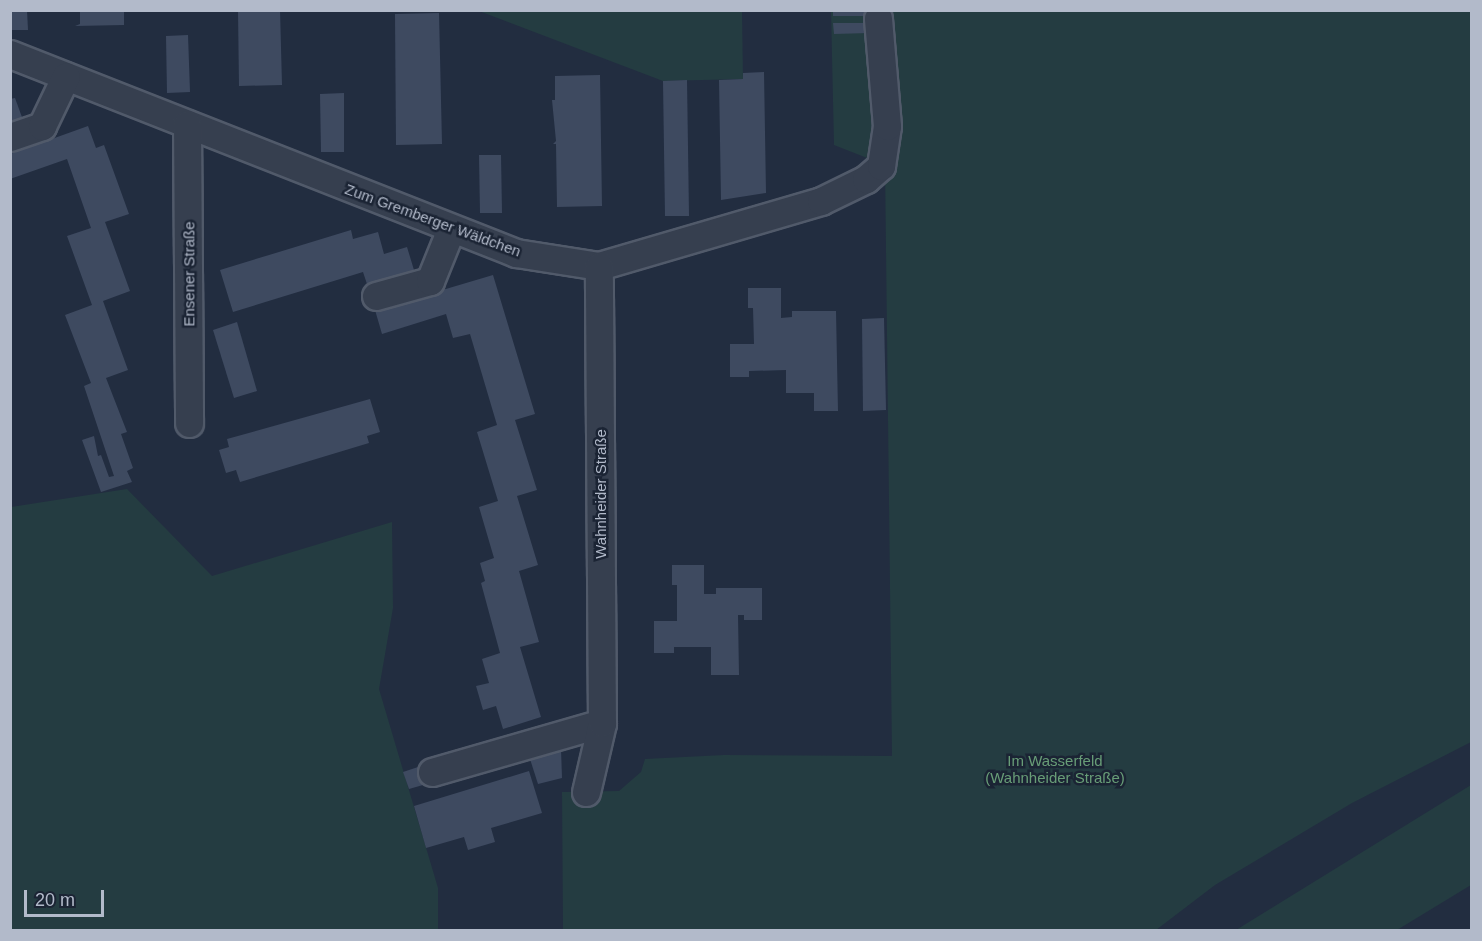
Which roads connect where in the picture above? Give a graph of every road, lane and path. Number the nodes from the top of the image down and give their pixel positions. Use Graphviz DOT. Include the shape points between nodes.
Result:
graph roads {
  1 [pos="878,18"];
  2 [pos="10,54"];
  3 [pos="66,76"];
  4 [pos="187,124"];
  5 [pos="10,137"];
  6 [pos="451,229"];
  7 [pos="599,266"];
  8 [pos="376,296"];
  9 [pos="189,423"];
  10 [pos="602,723"];
  11 [pos="432,772"];
  12 [pos="586,792"];
  1 -- 7 [label="street, Zum Gremberger Wäldchen" via="886,126 881,166 866,179 821,201"];
  2 -- 3 [label="street, Zum Gremberger Wäldchen"];
  3 -- 4 [label="street, Zum Gremberger Wäldchen"];
  3 -- 5 [label="street" via="42,126"];
  4 -- 6 [label="street, Zum Gremberger Wäldchen"];
  4 -- 9 [label="street, Ensener Straße"];
  6 -- 7 [label="street, Zum Gremberger Wäldchen" via="516,253"];
  6 -- 8 [label="street" via="430,281"];
  7 -- 10 [label="street, Wahnheider Straße"];
  10 -- 11 [label="street"];
  10 -- 12 [label="street, Wahnheider Straße"];
}
